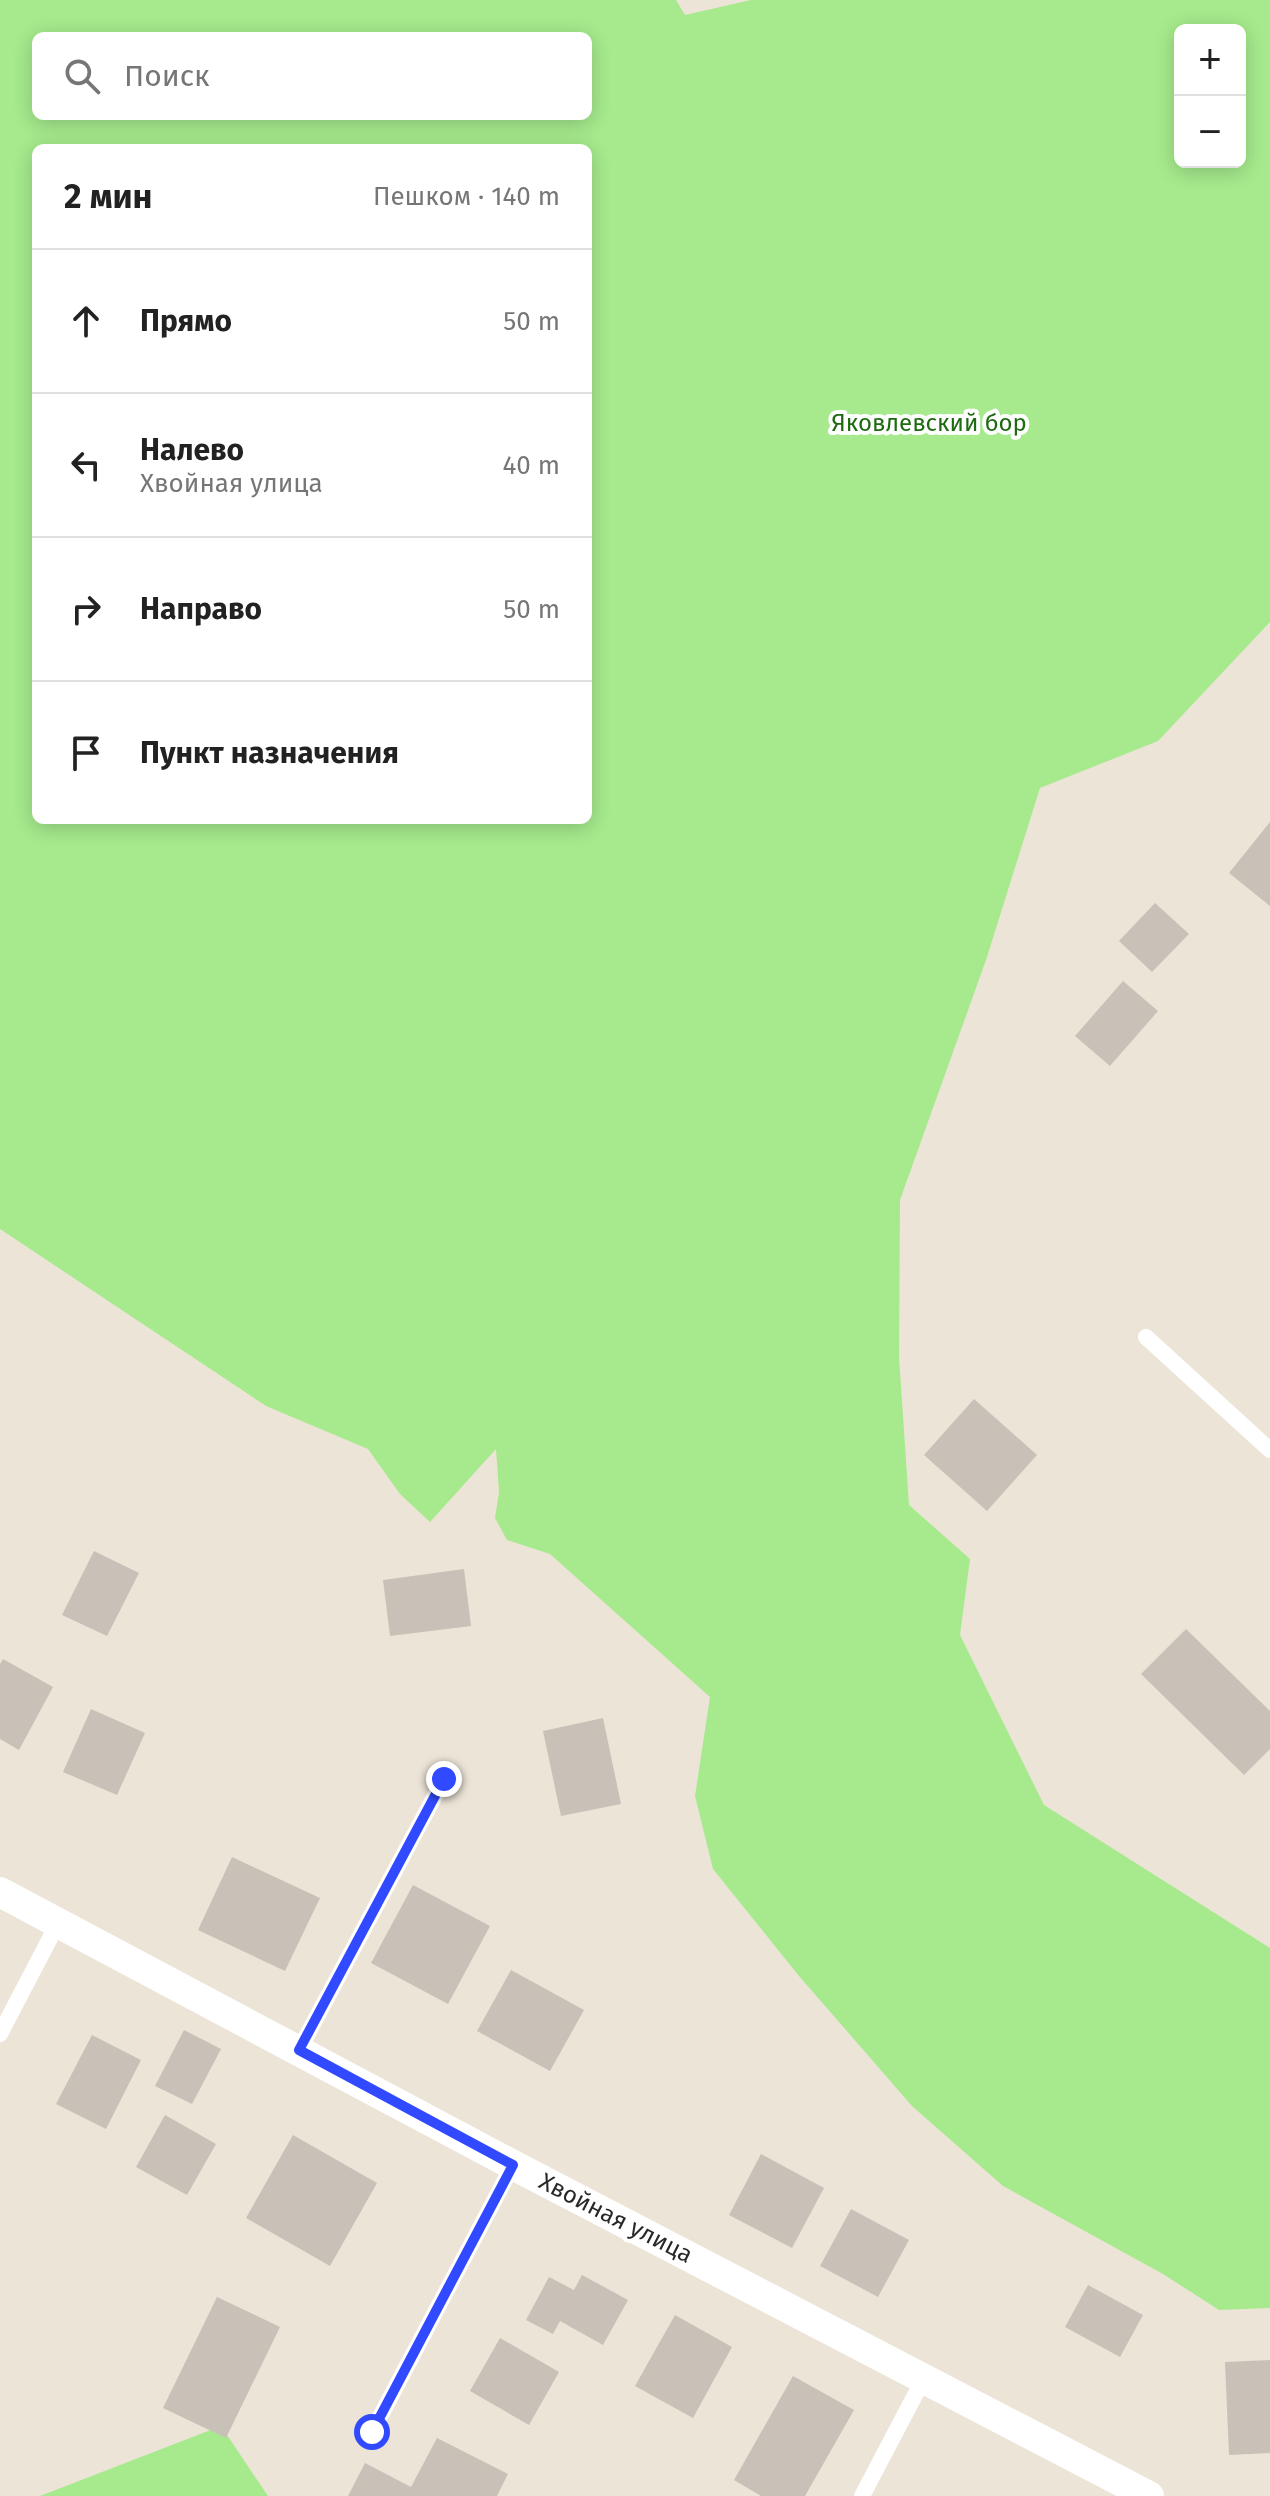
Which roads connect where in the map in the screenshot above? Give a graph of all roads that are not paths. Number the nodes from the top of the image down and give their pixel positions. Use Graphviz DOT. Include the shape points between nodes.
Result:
graph roads {
  1 [pos="1146,1337"];
  2 [pos="1270,1450"];
  3 [pos="444,1779"];
  4 [pos="0,1892"];
  5 [pos="58,1923"];
  6 [pos="0,2034"];
  7 [pos="299,2050"];
  8 [pos="513,2165"];
  9 [pos="924,2378"];
  10 [pos="372,2432"];
  11 [pos="862,2496"];
  12 [pos="1149,2496"];
  1 -- 2 [label="lane"];
  3 -- 7 [label="lane"];
  4 -- 5 [label="street, Хвойная улица"];
  5 -- 6 [label="lane"];
  5 -- 7 [label="street, Хвойная улица"];
  7 -- 8 [label="street, Хвойная улица"];
  8 -- 9 [label="street, Хвойная улица"];
  8 -- 10 [label="lane"];
  9 -- 11 [label="lane"];
  9 -- 12 [label="street, Хвойная улица"];
}
